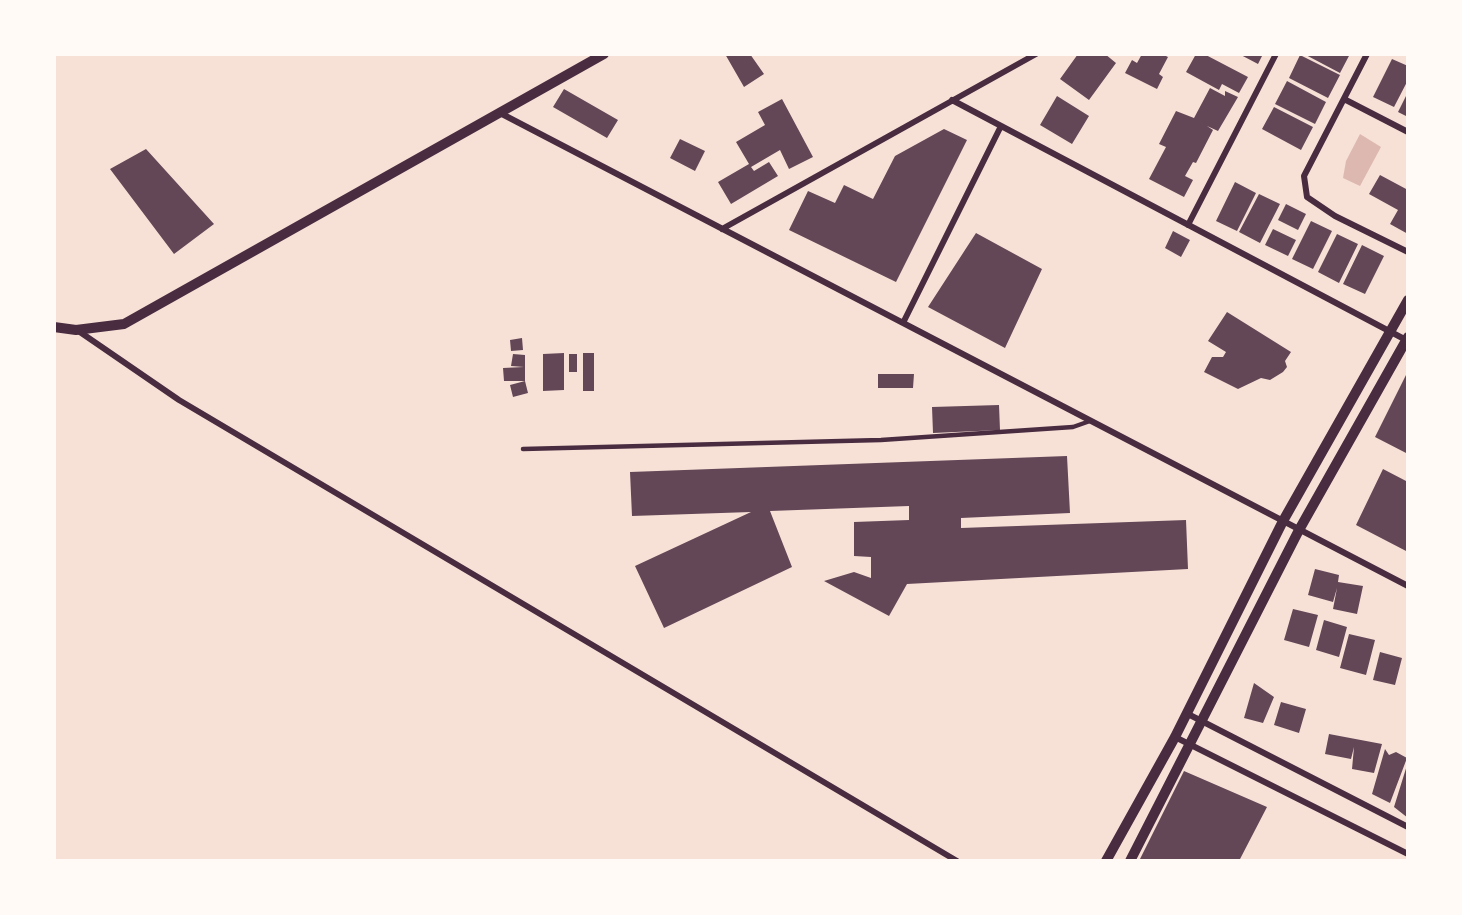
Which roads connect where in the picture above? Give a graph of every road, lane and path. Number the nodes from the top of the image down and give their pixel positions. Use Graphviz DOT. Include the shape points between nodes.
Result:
graph roads {
  1 [pos="604,54"];
  2 [pos="1036,54"];
  3 [pos="1276,54"];
  4 [pos="1367,54"];
  5 [pos="1344,99"];
  6 [pos="952,100"];
  7 [pos="500,113"];
  8 [pos="1001,126"];
  9 [pos="1408,132"];
  10 [pos="1188,225"];
  11 [pos="722,229"];
  12 [pos="1408,252"];
  13 [pos="1408,300"];
  14 [pos="903,323"];
  15 [pos="54,327"];
  16 [pos="76,330"];
  17 [pos="1390,332"];
  18 [pos="1407,340"];
  19 [pos="1090,421"];
  20 [pos="523,449"];
  21 [pos="1283,521"];
  22 [pos="1299,530"];
  23 [pos="1408,586"];
  24 [pos="1186,713"];
  25 [pos="1202,721"];
  26 [pos="1175,737"];
  27 [pos="1190,744"];
  28 [pos="1408,827"];
  29 [pos="1408,854"];
  30 [pos="957,861"];
  31 [pos="1106,861"];
  32 [pos="1130,861"];
  1 -- 7 [label="street"];
  2 -- 6 [label="street"];
  3 -- 10 [label="street"];
  4 -- 5 [label="street"];
  5 -- 9 [label="street"];
  5 -- 12 [label="street" via="1304,176 1307,197 1335,216"];
  6 -- 8 [label="street"];
  6 -- 11 [label="street"];
  7 -- 11 [label="street"];
  7 -- 16 [label="street" via="124,324"];
  8 -- 10 [label="street"];
  8 -- 14 [label="street"];
  10 -- 17 [label="street"];
  11 -- 14 [label="street"];
  13 -- 17 [label="street"];
  14 -- 19 [label="street"];
  15 -- 16 [label="street"];
  16 -- 30 [label="street" via="179,400"];
  17 -- 18 [label="street"];
  17 -- 21 [label="street"];
  18 -- 22 [label="street"];
  19 -- 20 [label="lane" via="1072,427 881,440"];
  19 -- 21 [label="street"];
  21 -- 22 [label="street"];
  21 -- 24 [label="street"];
  22 -- 23 [label="street"];
  22 -- 25 [label="street"];
  24 -- 25 [label="street"];
  24 -- 26 [label="street"];
  25 -- 27 [label="street"];
  25 -- 28 [label="street"];
  26 -- 27 [label="street"];
  26 -- 31 [label="street"];
  27 -- 29 [label="street"];
  27 -- 32 [label="street"];
}
